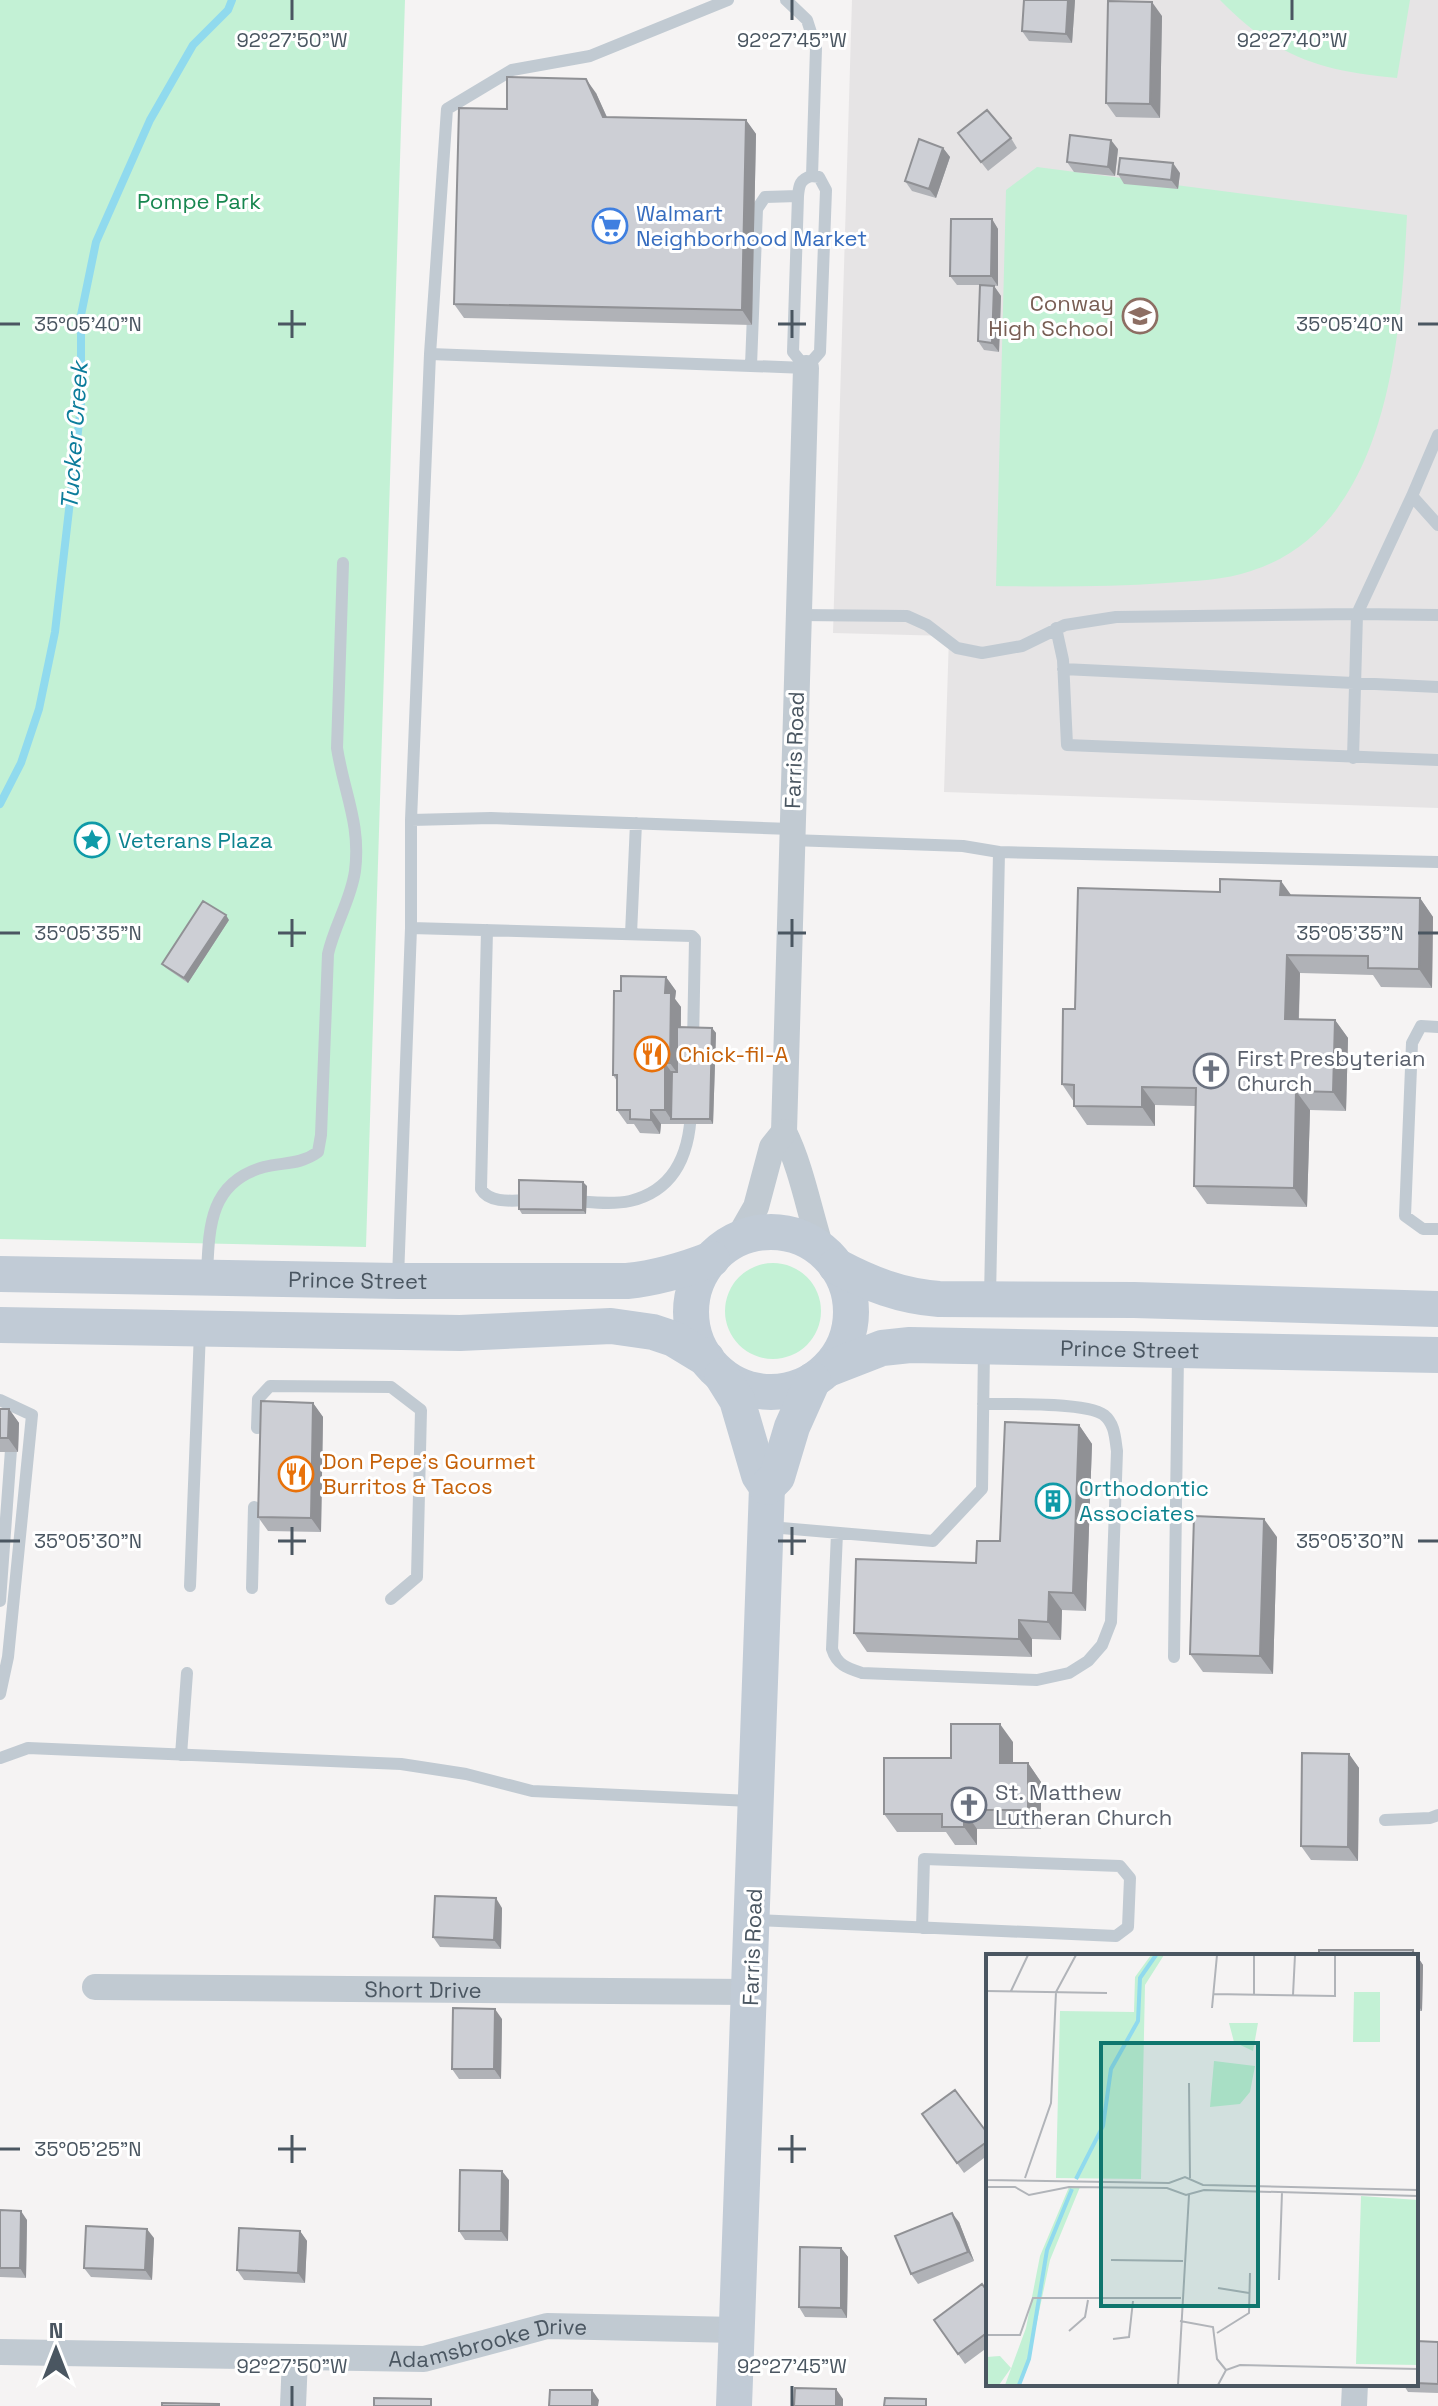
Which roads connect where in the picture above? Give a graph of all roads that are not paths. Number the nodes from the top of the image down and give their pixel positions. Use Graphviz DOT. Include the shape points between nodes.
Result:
graph roads {
  1 [pos="728,0"];
  2 [pos="786,0"];
  3 [pos="812,176"];
  4 [pos="798,196"];
  5 [pos="430,354"];
  6 [pos="751,366"];
  7 [pos="806,368"];
  8 [pos="1438,435"];
  9 [pos="1412,496"];
  10 [pos="1438,525"];
  11 [pos="343,563"];
  12 [pos="1357,614"];
  13 [pos="799,615"];
  14 [pos="1438,615"];
  15 [pos="1056,628"];
  16 [pos="1063,669"];
  17 [pos="1355,684"];
  18 [pos="1438,687"];
  19 [pos="1353,758"];
  20 [pos="1438,760"];
  21 [pos="411,820"];
  22 [pos="636,823"];
  23 [pos="791,834"];
  24 [pos="999,852"];
  25 [pos="1438,862"];
  26 [pos="411,928"];
  27 [pos="487,930"];
  28 [pos="631,934"];
  29 [pos="1438,1027"];
  30 [pos="692,1059"];
  31 [pos="692,1089"];
  32 [pos="784,1132"];
  33 [pos="1438,1229"];
  34 [pos="724,1250"];
  35 [pos="829,1258"];
  36 [pos="0,1274"];
  37 [pos="207,1278"];
  38 [pos="398,1281"];
  39 [pos="990,1300"];
  40 [pos="1438,1309"];
  41 [pos="0,1325"];
  42 [pos="200,1328"];
  43 [pos="1438,1331"];
  44 [pos="984,1346"];
  45 [pos="1178,1350"];
  46 [pos="1438,1355"];
  47 [pos="715,1367"];
  48 [pos="820,1375"];
  49 [pos="4,1400"];
  50 [pos="983,1404"];
  51 [pos="257,1428"];
  52 [pos="767,1487"];
  53 [pos="254,1507"];
  54 [pos="767,1527"];
  55 [pos="837,1533"];
  56 [pos="190,1586"];
  57 [pos="252,1588"];
  58 [pos="391,1599"];
  59 [pos="0,1601"];
  60 [pos="1174,1657"];
  61 [pos="187,1673"];
  62 [pos="0,1694"];
  63 [pos="181,1755"];
  64 [pos="0,1758"];
  65 [pos="757,1802"];
  66 [pos="1438,1815"];
  67 [pos="1385,1820"];
  68 [pos="753,1920"];
  69 [pos="922,1928"];
  70 [pos="95,1987"];
  71 [pos="750,1992"];
  72 [pos="737,2330"];
  73 [pos="0,2352"];
  74 [pos="295,2358"];
  75 [pos="1355,2386"];
  76 [pos="293,2406"];
  77 [pos="734,2406"];
  78 [pos="1354,2406"];
  1 -- 5 [label="lane" via="590,56 512,70 447,109"];
  2 -- 3 [label="lane" via="807,20 816,48"];
  3 -- 4 [label="lane" via="800,183"];
  3 -- 7 [label="lane" via="819,177 826,190 820,352"];
  4 -- 6 [label="lane" via="765,197 757,209"];
  4 -- 7 [label="lane" via="793,352"];
  5 -- 6 [label="lane"];
  5 -- 21 [label="lane"];
  6 -- 7 [label="lane"];
  7 -- 13 [label="street, Farris Road"];
  8 -- 9 [label="lane"];
  9 -- 10 [label="lane"];
  9 -- 12 [label="lane"];
  11 -- 37 [label="lane" via="337,748 356,825 355,872 328,954 318,1152 306,1161 264,1167 224,1192 209,1231"];
  12 -- 14 [label="lane"];
  12 -- 15 [label="lane" via="1116,617"];
  12 -- 17 [label="lane"];
  13 -- 15 [label="lane" via="907,616 957,648 982,653 1022,646"];
  13 -- 23 [label="street, Farris Road"];
  15 -- 16 [label="lane"];
  16 -- 17 [label="lane"];
  16 -- 19 [label="lane" via="1067,745"];
  17 -- 18 [label="lane"];
  17 -- 19 [label="lane"];
  19 -- 20 [label="lane"];
  21 -- 22 [label="lane"];
  21 -- 26 [label="lane"];
  22 -- 23 [label="lane"];
  22 -- 28 [label="lane"];
  23 -- 24 [label="lane"];
  23 -- 32 [label="street, Farris Road"];
  24 -- 25 [label="lane"];
  24 -- 39 [label="lane"];
  26 -- 27 [label="lane"];
  26 -- 38 [label="lane"];
  27 -- 28 [label="lane"];
  27 -- 31 [label="lane" via="484,1195 613,1202 646,1195 673,1174 684,1156 691,1134"];
  28 -- 30 [label="lane" via="694,938"];
  29 -- 33 [label="lane" via="1421,1026 1412,1043 1405,1216 1423,1229"];
  32 -- 34 [label="street, Farris Road" via="772,1147 756,1207"];
  32 -- 35 [label="street, Farris Road"];
  34 -- 35 [label="main road" via="758,1234 785,1234 799,1237"];
  34 -- 38 [label="main road, Prince Street" via="651,1278 627,1281"];
  34 -- 47 [label="main road" via="698,1279 691,1309 696,1340"];
  35 -- 39 [label="main road" via="882,1289 914,1297"];
  35 -- 48 [label="main road" via="846,1283 852,1314 844,1345"];
  36 -- 37 [label="main road, Prince Street"];
  37 -- 38 [label="main road, Prince Street"];
  39 -- 40 [label="main road"];
  41 -- 42 [label="main road"];
  42 -- 47 [label="main road" via="460,1333 611,1326 674,1339"];
  42 -- 56 [label="lane"];
  43 -- 45 [label="main road" via="1206,1330"];
  44 -- 45 [label="main road, Prince Street"];
  44 -- 48 [label="main road, Prince Street" via="882,1348"];
  44 -- 50 [label="lane"];
  45 -- 46 [label="main road, Prince Street"];
  45 -- 60 [label="lane"];
  47 -- 48 [label="main road" via="735,1384 762,1392 792,1390"];
  47 -- 52 [label="main road, Farris Road" via="737,1400"];
  48 -- 52 [label="main road, Farris Road" via="792,1427 777,1477"];
  49 -- 59 [label="lane" via="13,1418"];
  49 -- 62 [label="lane" via="32,1415"];
  50 -- 55 [label="lane" via="982,1489 933,1541"];
  50 -- 55 [label="lane" via="1090,1410 1104,1415 1115,1430 1111,1622 1088,1661 1069,1673 1037,1680 862,1673 842,1666 832,1649"];
  51 -- 58 [label="lane" via="258,1399 270,1386 391,1387 421,1410 417,1577"];
  52 -- 54 [label="main road, Farris Road"];
  53 -- 57 [label="lane"];
  54 -- 55 [label="lane"];
  54 -- 65 [label="main road, Farris Road"];
  61 -- 63 [label="lane"];
  63 -- 64 [label="lane" via="28,1748"];
  63 -- 65 [label="lane" via="401,1764 532,1791"];
  65 -- 68 [label="main road, Farris Road"];
  66 -- 67 [label="lane"];
  68 -- 69 [label="lane"];
  68 -- 71 [label="main road, Farris Road"];
  69 -- 69 [label="lane" via="1116,1936 1128,1927 1130,1878 1120,1866 924,1859"];
  70 -- 71 [label="street, Short Drive"];
  71 -- 72 [label="main road, Farris Road"];
  72 -- 74 [label="street, Adamsbrooke Drive" via="547,2326 424,2359"];
  72 -- 77 [label="main road, Farris Road"];
  73 -- 74 [label="street, Adamsbrooke Drive"];
  74 -- 76 [label="street"];
  75 -- 78 [label="street"];
}
